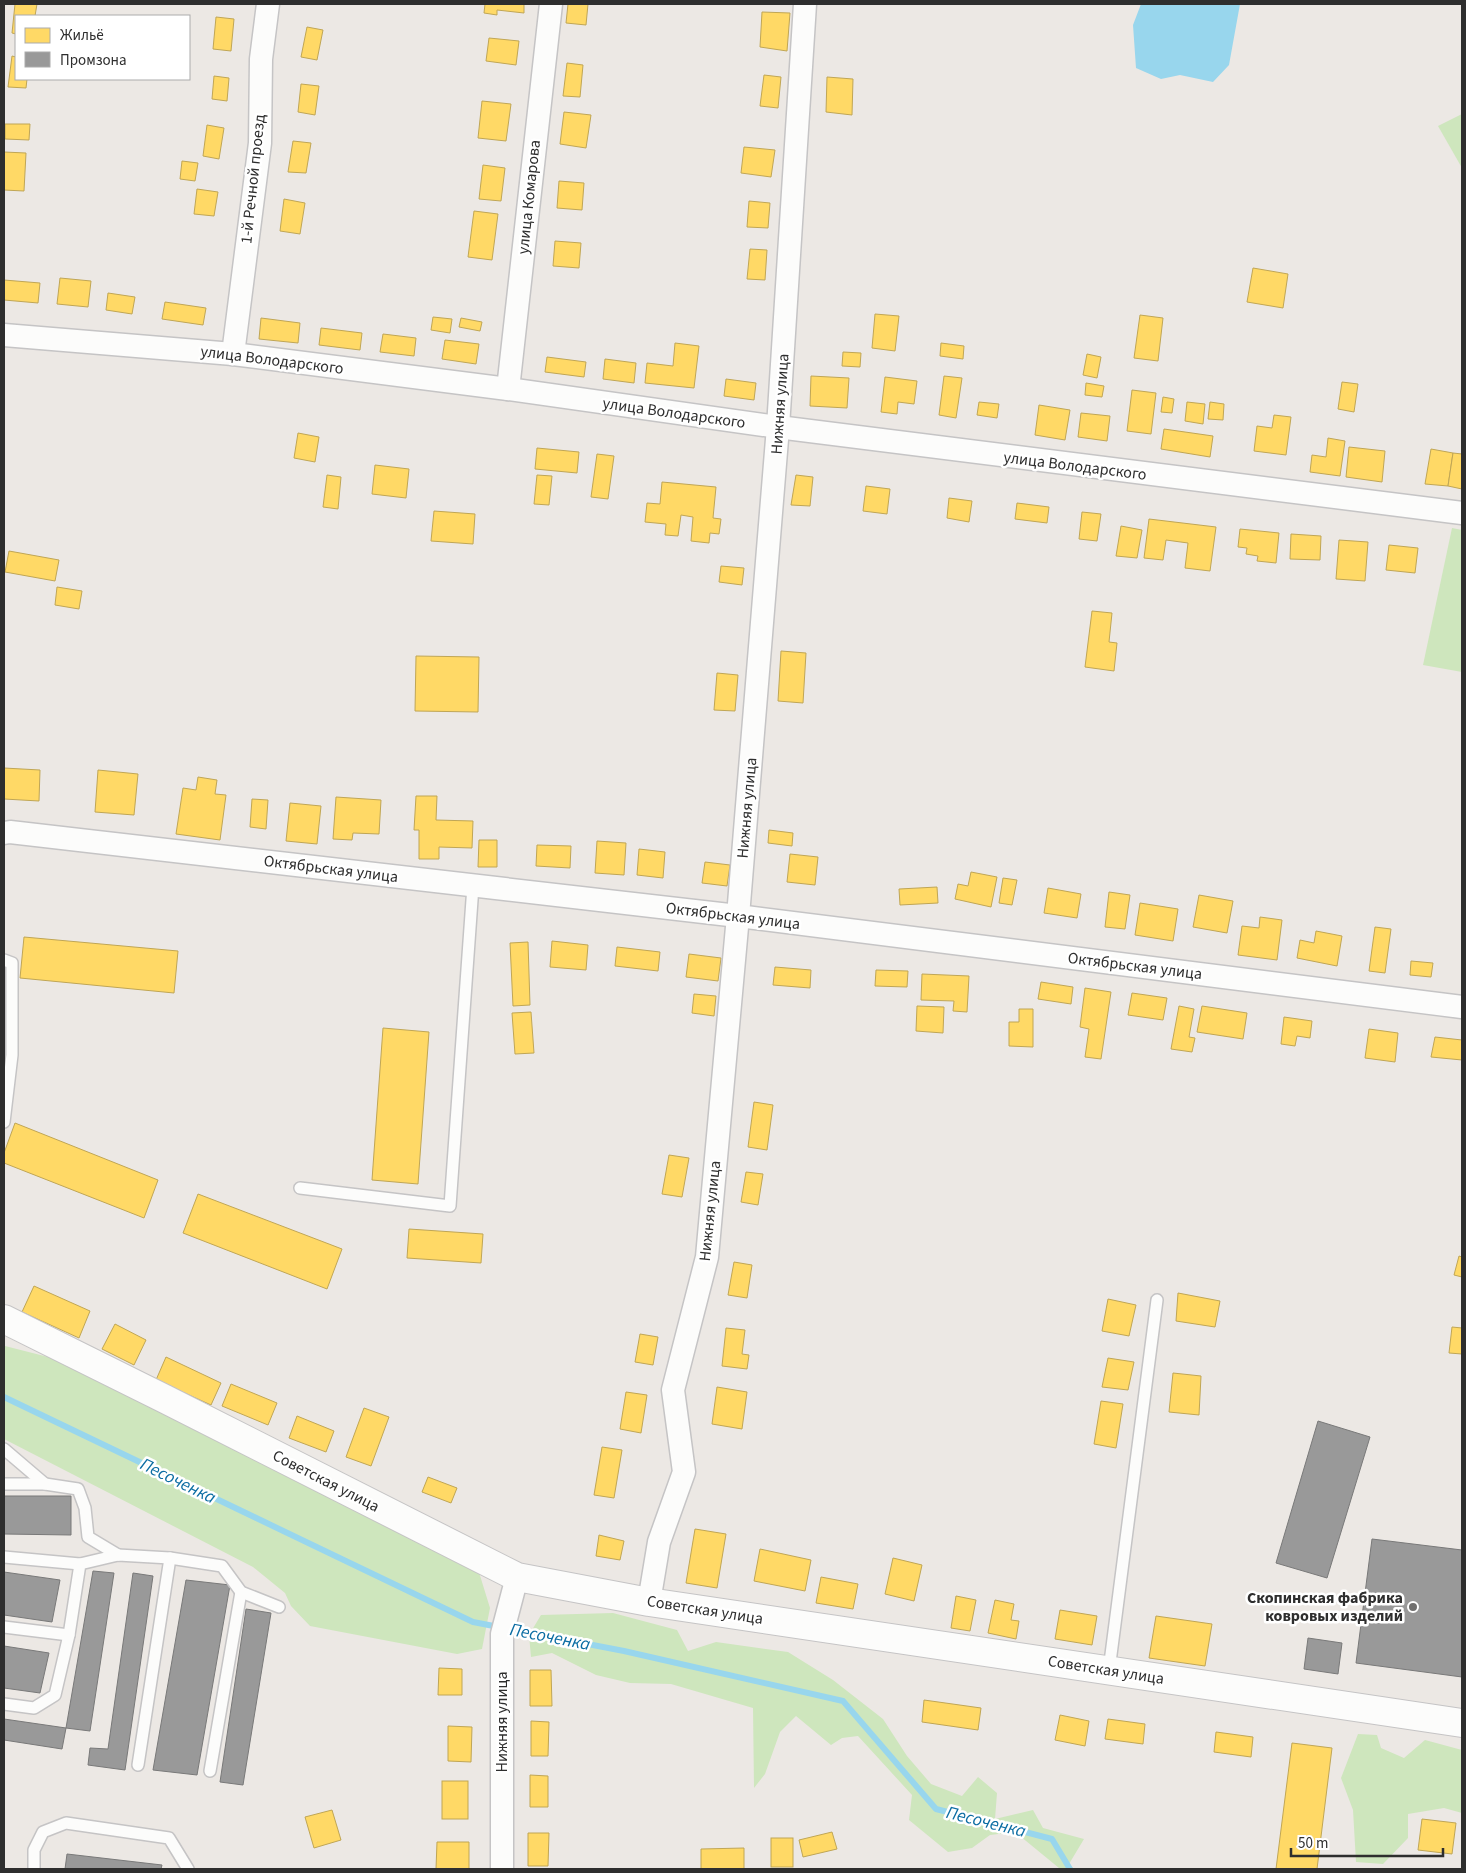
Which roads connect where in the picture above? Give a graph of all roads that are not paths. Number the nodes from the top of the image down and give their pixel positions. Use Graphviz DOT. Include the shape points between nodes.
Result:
graph roads {
  1 [pos="268,4"];
  2 [pos="550,4"];
  3 [pos="805,4"];
  4 [pos="4,336"];
  5 [pos="233,354"];
  6 [pos="508,389"];
  7 [pos="778,428"];
  8 [pos="1462,514"];
  9 [pos="4,833"];
  10 [pos="473,886"];
  11 [pos="738,916"];
  12 [pos="4,960"];
  13 [pos="1462,1007"];
  14 [pos="4,1122"];
  15 [pos="300,1188"];
  16 [pos="1157,1300"];
  17 [pos="4,1319"];
  18 [pos="4,1449"];
  19 [pos="4,1484"];
  20 [pos="46,1484"];
  21 [pos="118,1555"];
  22 [pos="4,1557"];
  23 [pos="170,1558"];
  24 [pos="80,1564"];
  25 [pos="517,1578"];
  26 [pos="241,1592"];
  27 [pos="648,1602"];
  28 [pos="279,1607"];
  29 [pos="4,1627"];
  30 [pos="69,1635"];
  31 [pos="1109,1670"];
  32 [pos="4,1704"];
  33 [pos="1462,1724"];
  34 [pos="138,1765"];
  35 [pos="210,1771"];
  36 [pos="34,1869"];
  37 [pos="188,1869"];
  38 [pos="502,1869"];
  1 -- 5 [label="street, 1-й Речной проезд" via="261,59 260,143"];
  2 -- 6 [label="street, улица Комарова"];
  3 -- 7 [label="street, Нижняя улица"];
  4 -- 5 [label="street, улица Володарского"];
  5 -- 6 [label="street, улица Володарского"];
  6 -- 7 [label="street, улица Володарского"];
  7 -- 8 [label="street, улица Володарского"];
  7 -- 11 [label="street, Нижняя улица"];
  9 -- 10 [label="street, Октябрьская улица"];
  10 -- 11 [label="street, Октябрьская улица"];
  10 -- 15 [label="lane" via="450,1206"];
  11 -- 13 [label="street, Октябрьская улица"];
  11 -- 27 [label="street, Нижняя улица" via="706,1257 673,1390 684,1472 659,1542"];
  12 -- 14 [label="lane" via="12,963 12,1055"];
  16 -- 31 [label="lane"];
  17 -- 25 [label="street, Советская улица"];
  18 -- 20 [label="lane"];
  19 -- 20 [label="lane"];
  20 -- 21 [label="lane" via="78,1489 85,1508 88,1537"];
  21 -- 23 [label="lane"];
  21 -- 24 [label="lane"];
  22 -- 24 [label="lane"];
  23 -- 26 [label="lane" via="222,1566"];
  23 -- 34 [label="lane"];
  24 -- 30 [label="lane"];
  25 -- 27 [label="street, Советская улица"];
  25 -- 38 [label="street, Нижняя улица" via="502,1634"];
  26 -- 28 [label="lane"];
  26 -- 35 [label="lane"];
  27 -- 31 [label="street, Советская улица"];
  29 -- 30 [label="lane"];
  30 -- 32 [label="lane" via="55,1695 34,1708"];
  31 -- 33 [label="street, Советская улица"];
  36 -- 37 [label="lane" via="34,1850 43,1832 66,1823 169,1838"];
}
